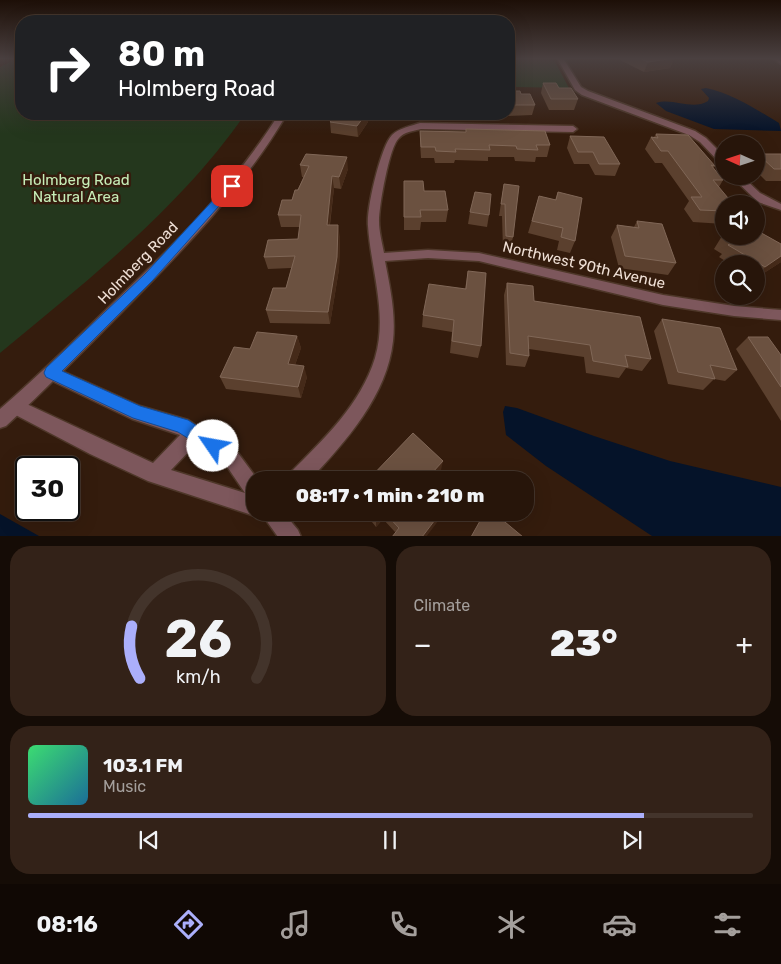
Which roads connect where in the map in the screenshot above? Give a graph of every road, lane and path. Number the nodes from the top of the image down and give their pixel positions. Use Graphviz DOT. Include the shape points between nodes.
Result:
graph roads {
  1 [pos="575,83"];
  2 [pos="279,120"];
  3 [pos="573,129"];
  4 [pos="715,152"];
  5 [pos="744,185"];
  6 [pos="776,206"];
  7 [pos="380,257"];
  8 [pos="781,315"];
  9 [pos="51,373"];
  10 [pos="16,407"];
  11 [pos="0,420"];
  12 [pos="194,433"];
  13 [pos="306,471"];
  14 [pos="155,474"];
  15 [pos="246,479"];
  16 [pos="246,503"];
  17 [pos="278,521"];
  18 [pos="291,536"];
  1 -- 4 [label="street" via="585,93 692,133"];
  2 -- 9 [label="street, Holmberg Road" via="263,147 212,209 149,277"];
  3 -- 7 [label="street" via="420,126 403,130 392,139 375,201 373,222"];
  5 -- 6 [label="street" via="755,197"];
  7 -- 8 [label="street, Northwest 90th Avenue" via="428,254 479,257 663,300"];
  7 -- 13 [label="street" via="387,325 383,357 367,394 338,437"];
  9 -- 10 [label="street, Holmberg Road"];
  9 -- 12 [label="street" via="138,413 182,426"];
  10 -- 11 [label="street, Holmberg Road"];
  10 -- 14 [label="street"];
  12 -- 14 [label="street"];
  12 -- 15 [label="street" via="232,459"];
  14 -- 16 [label="street"];
  17 -- 18 [label="street"];
}
